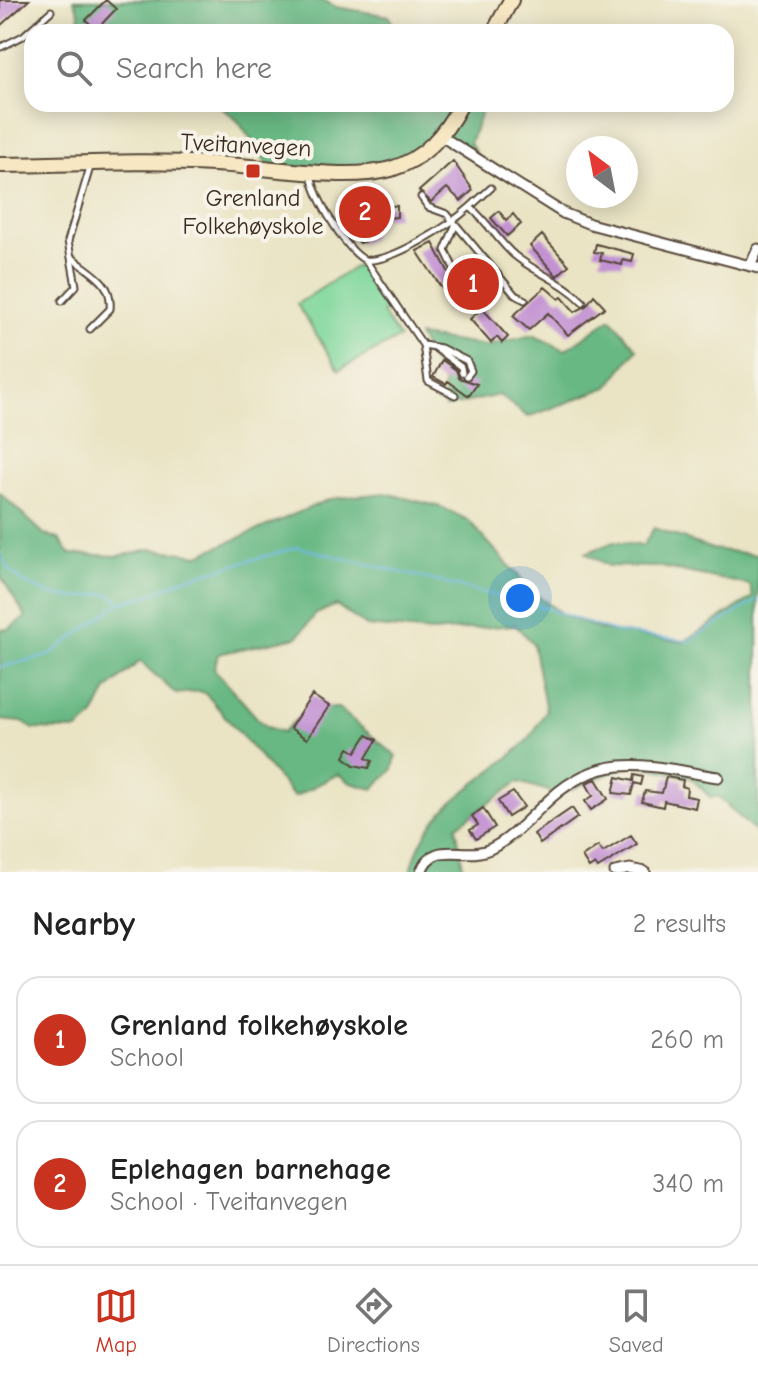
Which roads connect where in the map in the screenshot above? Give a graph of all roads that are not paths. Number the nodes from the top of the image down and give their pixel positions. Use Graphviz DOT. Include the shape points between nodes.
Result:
graph roads {
  1 [pos="511,0"];
  2 [pos="51,11"];
  3 [pos="38,24"];
  4 [pos="498,24"];
  5 [pos="24,34"];
  6 [pos="0,47"];
  7 [pos="456,112"];
  8 [pos="441,136"];
  9 [pos="91,163"];
  10 [pos="0,165"];
  11 [pos="310,170"];
  12 [pos="491,188"];
  13 [pos="421,197"];
  14 [pos="470,207"];
  15 [pos="454,224"];
  16 [pos="758,249"];
  17 [pos="69,250"];
  18 [pos="365,260"];
  19 [pos="754,267"];
  20 [pos="461,283"];
  21 [pos="525,300"];
  22 [pos="62,301"];
  23 [pos="583,302"];
  24 [pos="90,329"];
  25 [pos="423,345"];
  26 [pos="464,375"];
  27 [pos="455,395"];
  28 [pos="718,777"];
  29 [pos="421,872"];
  30 [pos="615,872"];
  31 [pos="645,872"];
  1 -- 4 [label="main road"];
  2 -- 3 [label="lane"];
  5 -- 6 [label="lane"];
  7 -- 8 [label="main road, Tveitanvegen"];
  8 -- 11 [label="main road, Tveitanvegen" via="416,158 393,168 362,173"];
  8 -- 19 [label="street" via="563,213"];
  9 -- 10 [label="main road, Tveitanvegen"];
  9 -- 11 [label="main road, Tveitanvegen"];
  9 -- 17 [label="lane" via="69,233"];
  11 -- 18 [label="lane" via="320,199 352,251"];
  12 -- 14 [label="lane"];
  13 -- 15 [label="lane"];
  14 -- 15 [label="lane"];
  14 -- 23 [label="lane" via="515,255 543,276 566,284"];
  15 -- 18 [label="lane" via="392,254"];
  15 -- 20 [label="lane" via="445,250"];
  15 -- 21 [label="lane"];
  16 -- 19 [label="street"];
  17 -- 22 [label="lane" via="76,286"];
  17 -- 24 [label="lane" via="109,292 110,309"];
  18 -- 25 [label="lane"];
  25 -- 26 [label="lane" via="467,361 471,371"];
  25 -- 27 [label="lane" via="428,381"];
  28 -- 29 [label="street" via="635,765 603,766 570,782 487,851 449,850 430,857"];
  30 -- 31 [label="street"];
}
